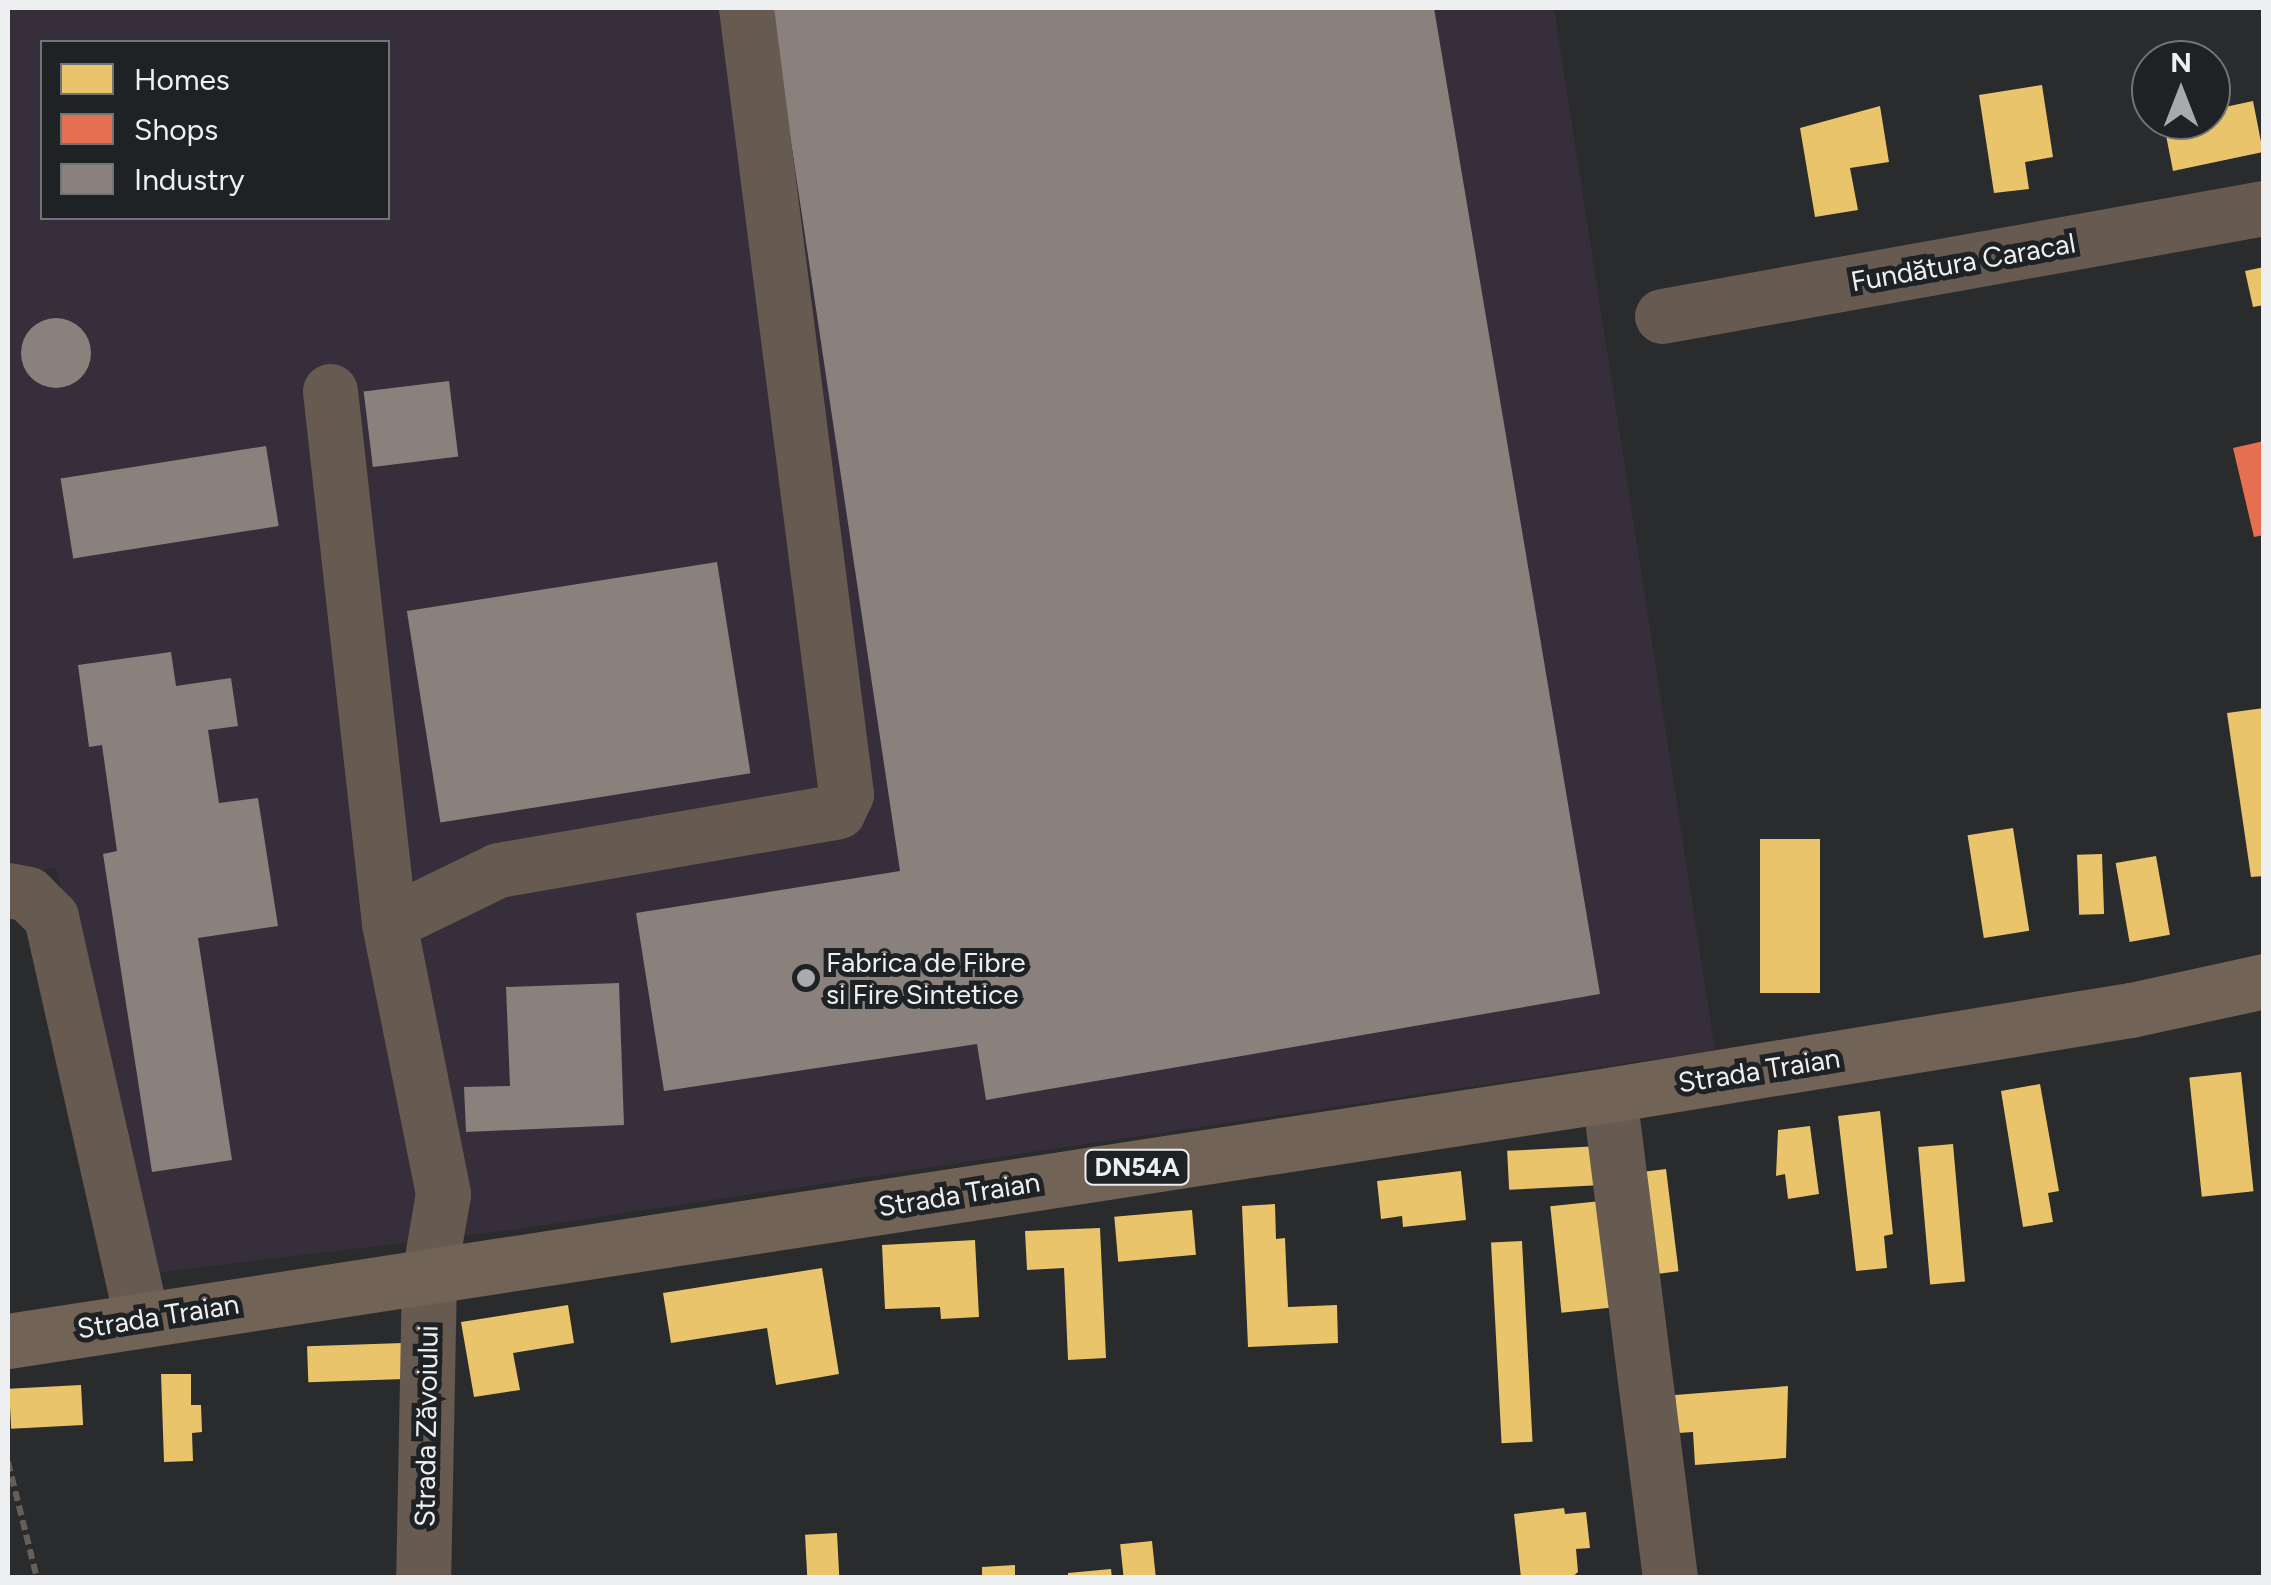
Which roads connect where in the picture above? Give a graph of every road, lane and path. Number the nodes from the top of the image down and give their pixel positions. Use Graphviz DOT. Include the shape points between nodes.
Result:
graph roads {
  1 [pos="746,8"];
  2 [pos="2264,208"];
  3 [pos="1662,316"];
  4 [pos="330,391"];
  5 [pos="8,890"];
  6 [pos="389,922"];
  7 [pos="2264,981"];
  8 [pos="1608,1095"];
  9 [pos="428,1275"];
  10 [pos="141,1317"];
  11 [pos="8,1340"];
  12 [pos="8,1462"];
  13 [pos="36,1578"];
  14 [pos="422,1578"];
  15 [pos="1670,1578"];
  1 -- 6 [label="street" via="846,794 838,811 498,870"];
  2 -- 3 [label="street, Fundătura Caracal"];
  4 -- 6 [label="street, Strada Zăvoiului"];
  5 -- 10 [label="street" via="28,894 51,917"];
  6 -- 9 [label="street, Strada Zăvoiului" via="443,1194"];
  7 -- 8 [label="main road, Strada Traian / DN54A" via="2131,1010"];
  8 -- 9 [label="main road, Strada Traian / DN54A"];
  8 -- 15 [label="street"];
  9 -- 10 [label="main road, Strada Traian / DN54A"];
  9 -- 14 [label="street, Strada Zăvoiului"];
  10 -- 11 [label="main road, Strada Traian / DN54A"];
  12 -- 13 [label="path"];
}
